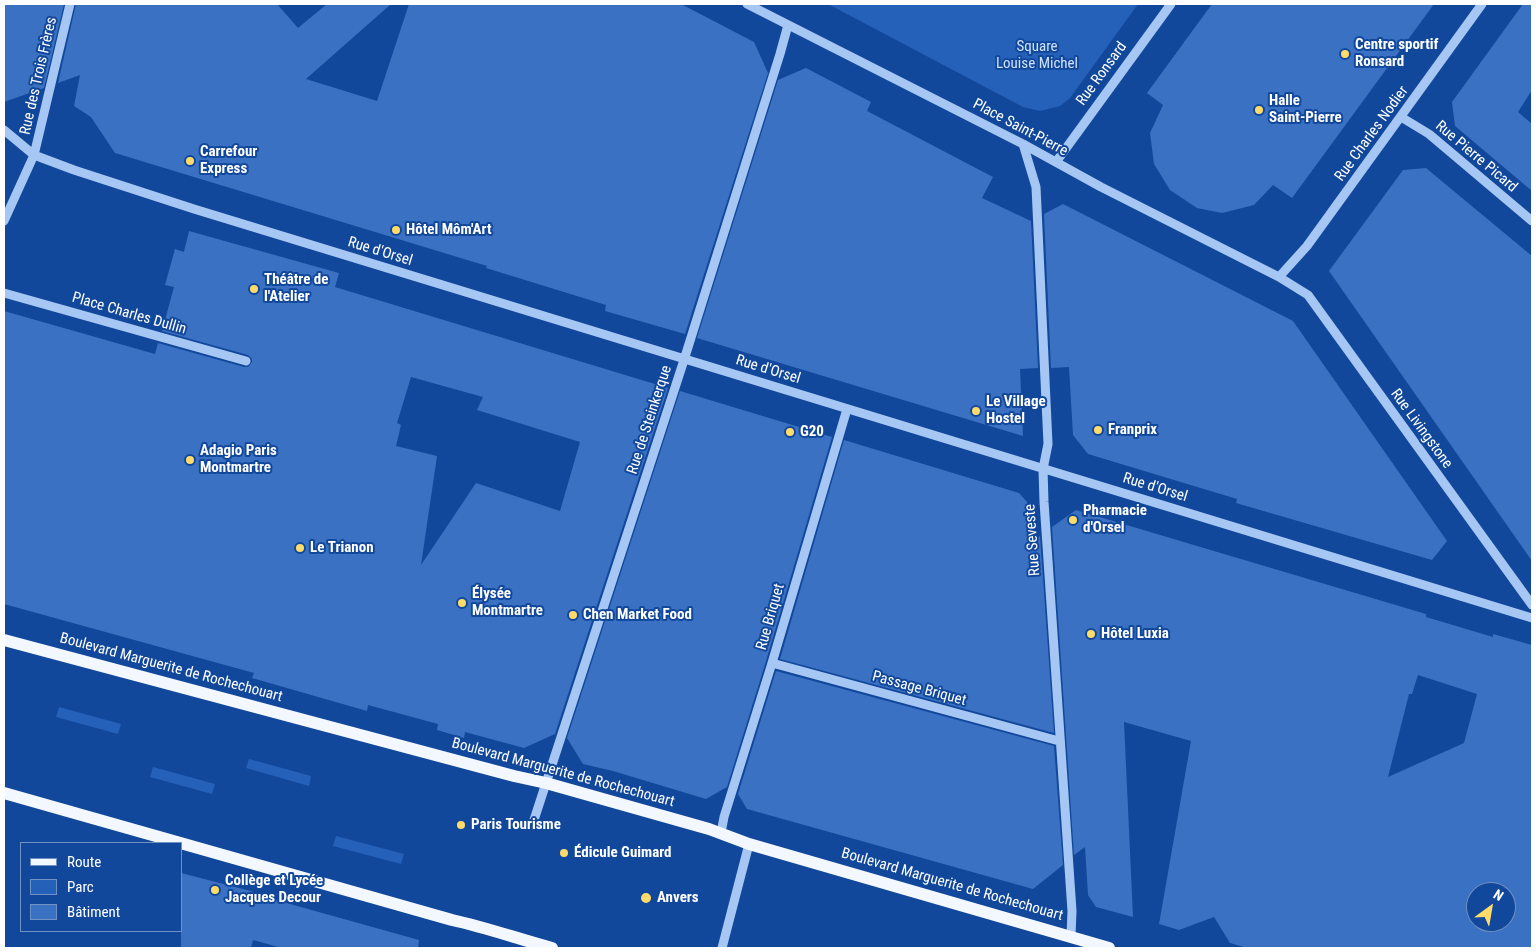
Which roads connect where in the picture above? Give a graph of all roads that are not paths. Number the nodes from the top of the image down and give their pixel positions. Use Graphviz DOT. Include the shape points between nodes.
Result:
graph roads {
  1 [pos="70,4"];
  2 [pos="747,4"];
  3 [pos="1171,4"];
  4 [pos="1482,4"];
  5 [pos="788,24"];
  6 [pos="1401,117"];
  7 [pos="4,130"];
  8 [pos="1023,144"];
  9 [pos="34,155"];
  10 [pos="1056,162"];
  11 [pos="4,221"];
  12 [pos="1532,221"];
  13 [pos="1279,277"];
  14 [pos="4,293"];
  15 [pos="684,360"];
  16 [pos="246,361"];
  17 [pos="847,409"];
  18 [pos="1043,469"];
  19 [pos="1532,605"];
  20 [pos="1532,618"];
  21 [pos="4,640"];
  22 [pos="772,663"];
  23 [pos="1059,741"];
  24 [pos="546,783"];
  25 [pos="4,793"];
  26 [pos="533,823"];
  27 [pos="721,833"];
  28 [pos="177,842"];
  29 [pos="182,843"];
  30 [pos="749,844"];
  31 [pos="1071,936"];
  32 [pos="552,948"];
  33 [pos="722,948"];
  34 [pos="1110,948"];
  1 -- 9 [label="street, Rue des Trois Frères"];
  2 -- 5 [label="street, Place Saint-Pierre"];
  3 -- 10 [label="street, Rue Ronsard"];
  4 -- 6 [label="street, Rue Charles Nodier"];
  5 -- 8 [label="street, Place Saint-Pierre"];
  5 -- 15 [label="street, Rue de Steinkerque"];
  6 -- 12 [label="street, Rue Pierre Picard" via="1429,134"];
  6 -- 13 [label="street, Rue Charles Nodier" via="1307,246"];
  7 -- 9 [label="street, Rue d'Orsel"];
  8 -- 10 [label="street, Place Saint-Pierre"];
  8 -- 18 [label="street, Rue Seveste" via="1036,187 1048,444"];
  9 -- 11 [label="street, Rue des Trois Frères"];
  9 -- 15 [label="street, Rue d'Orsel" via="194,210"];
  10 -- 13 [label="street, Place Saint-Pierre"];
  13 -- 19 [label="street, Rue Livingstone" via="1308,296"];
  14 -- 16 [label="street, Place Charles Dullin"];
  15 -- 17 [label="street, Rue d'Orsel"];
  15 -- 24 [label="street, Rue de Steinkerque"];
  17 -- 18 [label="street, Rue d'Orsel"];
  17 -- 22 [label="street, Rue Briquet"];
  18 -- 20 [label="street, Rue d'Orsel"];
  18 -- 23 [label="street, Rue Seveste"];
  21 -- 24 [label="main road, Boulevard Marguerite de Rochechouart"];
  22 -- 23 [label="street, Passage Briquet"];
  22 -- 27 [label="street, Rue Briquet"];
  23 -- 31 [label="street, Rue Seveste" via="1072,911"];
  24 -- 26 [label="street, Rue de Steinkerque"];
  24 -- 27 [label="main road, Boulevard Marguerite de Rochechouart"];
  25 -- 28 [label="main road"];
  27 -- 30 [label="main road, Boulevard Marguerite de Rochechouart"];
  29 -- 32 [label="main road"];
  30 -- 31 [label="main road, Boulevard Marguerite de Rochechouart"];
  30 -- 33 [label="street"];
  31 -- 34 [label="main road, Boulevard Marguerite de Rochechouart"];
}
